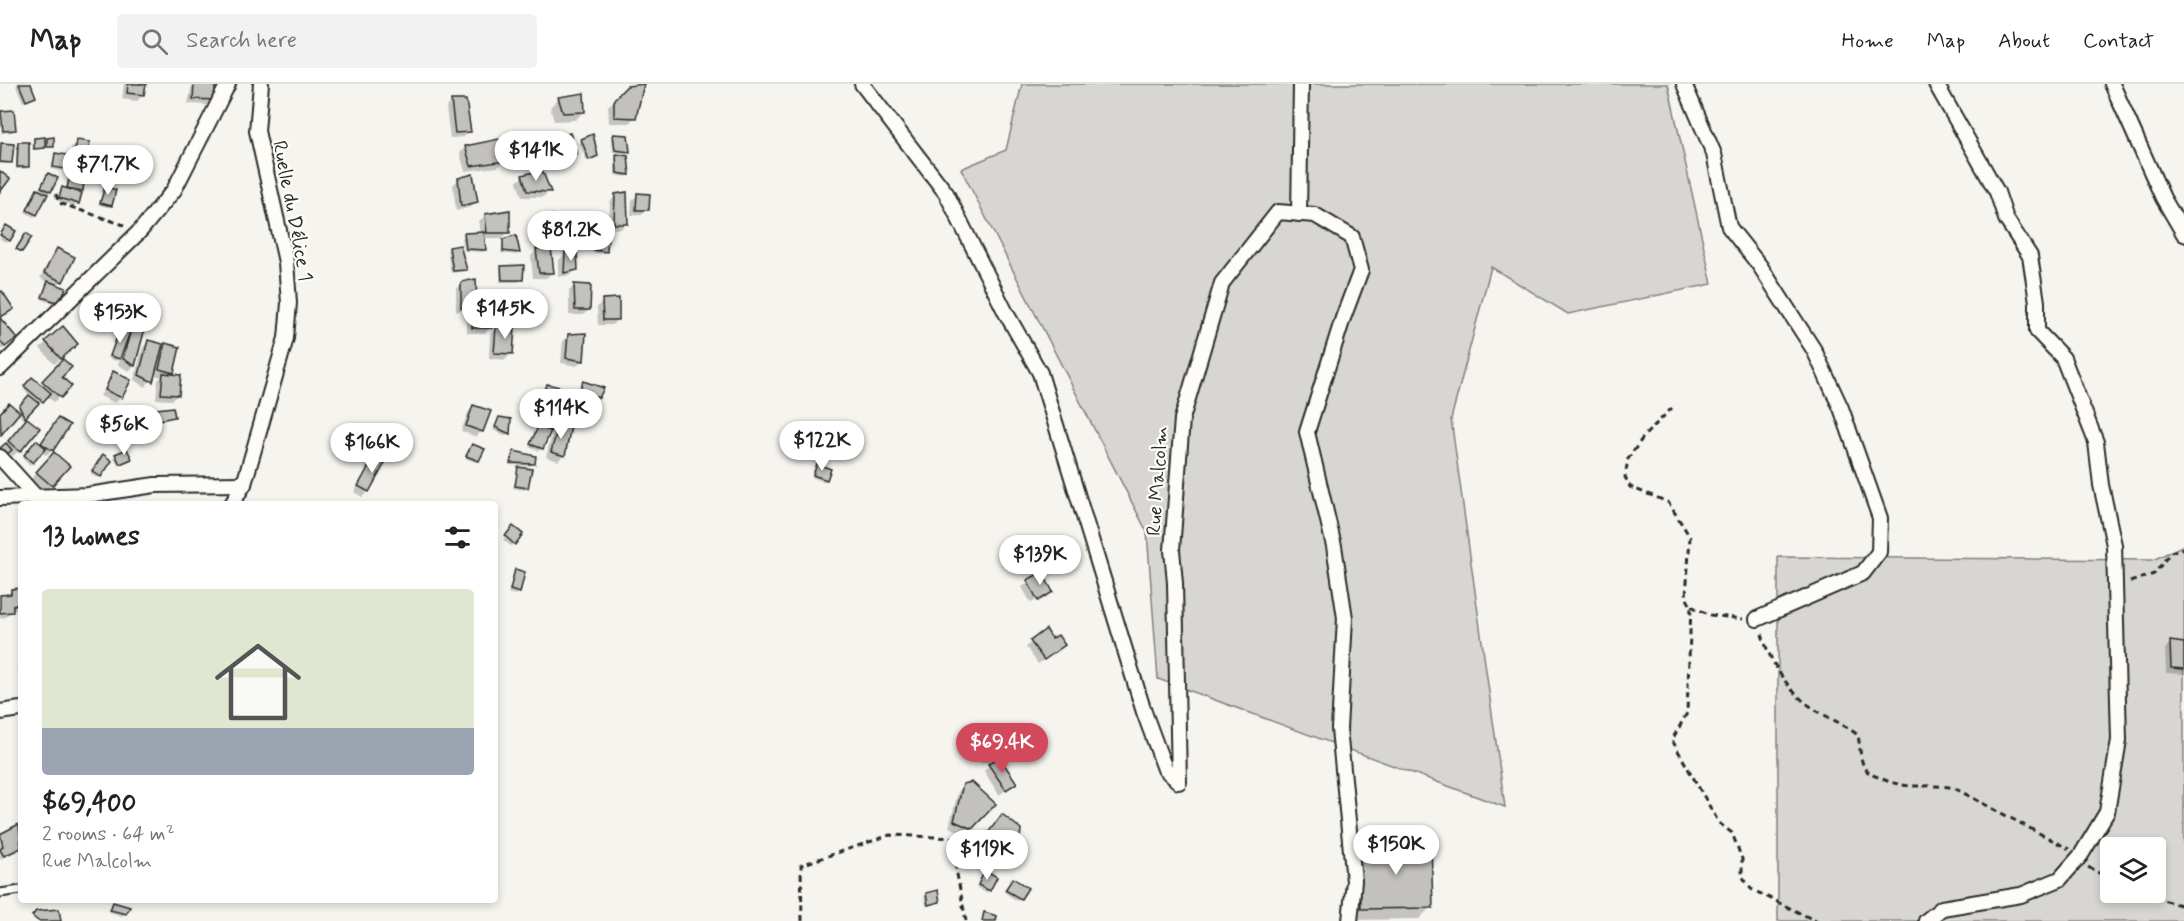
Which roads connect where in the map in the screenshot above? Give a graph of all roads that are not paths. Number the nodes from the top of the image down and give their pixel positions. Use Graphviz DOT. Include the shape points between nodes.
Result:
graph roads {
  1 [pos="228,84"];
  2 [pos="261,84"];
  3 [pos="862,84"];
  4 [pos="1301,84"];
  5 [pos="1684,84"];
  6 [pos="1936,84"];
  7 [pos="2112,84"];
  8 [pos="1299,214"];
  9 [pos="2184,234"];
  10 [pos="0,368"];
  11 [pos="0,457"];
  12 [pos="244,484"];
  13 [pos="0,498"];
  14 [pos="37,498"];
  15 [pos="234,501"];
  16 [pos="1758,619"];
  17 [pos="18,709"];
  18 [pos="0,712"];
  19 [pos="18,890"];
  20 [pos="0,892"];
  21 [pos="1350,921"];
  22 [pos="1926,921"];
  1 -- 10 [label="street" via="174,190 140,231"];
  2 -- 12 [label="street, Ruelle du Délice 1" via="257,131 286,262 289,303 286,338"];
  3 -- 8 [label="street, Rue Malcolm" via="946,193 1040,373 1144,712 1165,769 1179,782 1172,550 1182,419 1222,283 1278,212"];
  4 -- 8 [label="street"];
  5 -- 16 [label="street" via="1714,154 1729,227 1760,266 1814,350 1841,408 1880,518 1879,552 1863,573"];
  6 -- 22 [label="street" via="1997,192 2006,219 2030,256 2037,331 2063,358 2096,442 2114,545 2119,740 2107,812 2079,858 2060,879 2021,895 1942,908"];
  7 -- 9 [label="street" via="2163,198"];
  8 -- 21 [label="street, Rue Malcolm" via="1315,215 1352,237 1361,270 1307,432 1334,546 1345,618 1339,729 1354,881"];
  11 -- 14 [label="street"];
  12 -- 14 [label="street" via="155,485"];
  12 -- 15 [label="street, Ruelle du Délice 1"];
  13 -- 14 [label="street"];
  17 -- 18 [label="street"];
  19 -- 20 [label="lane"];
}
